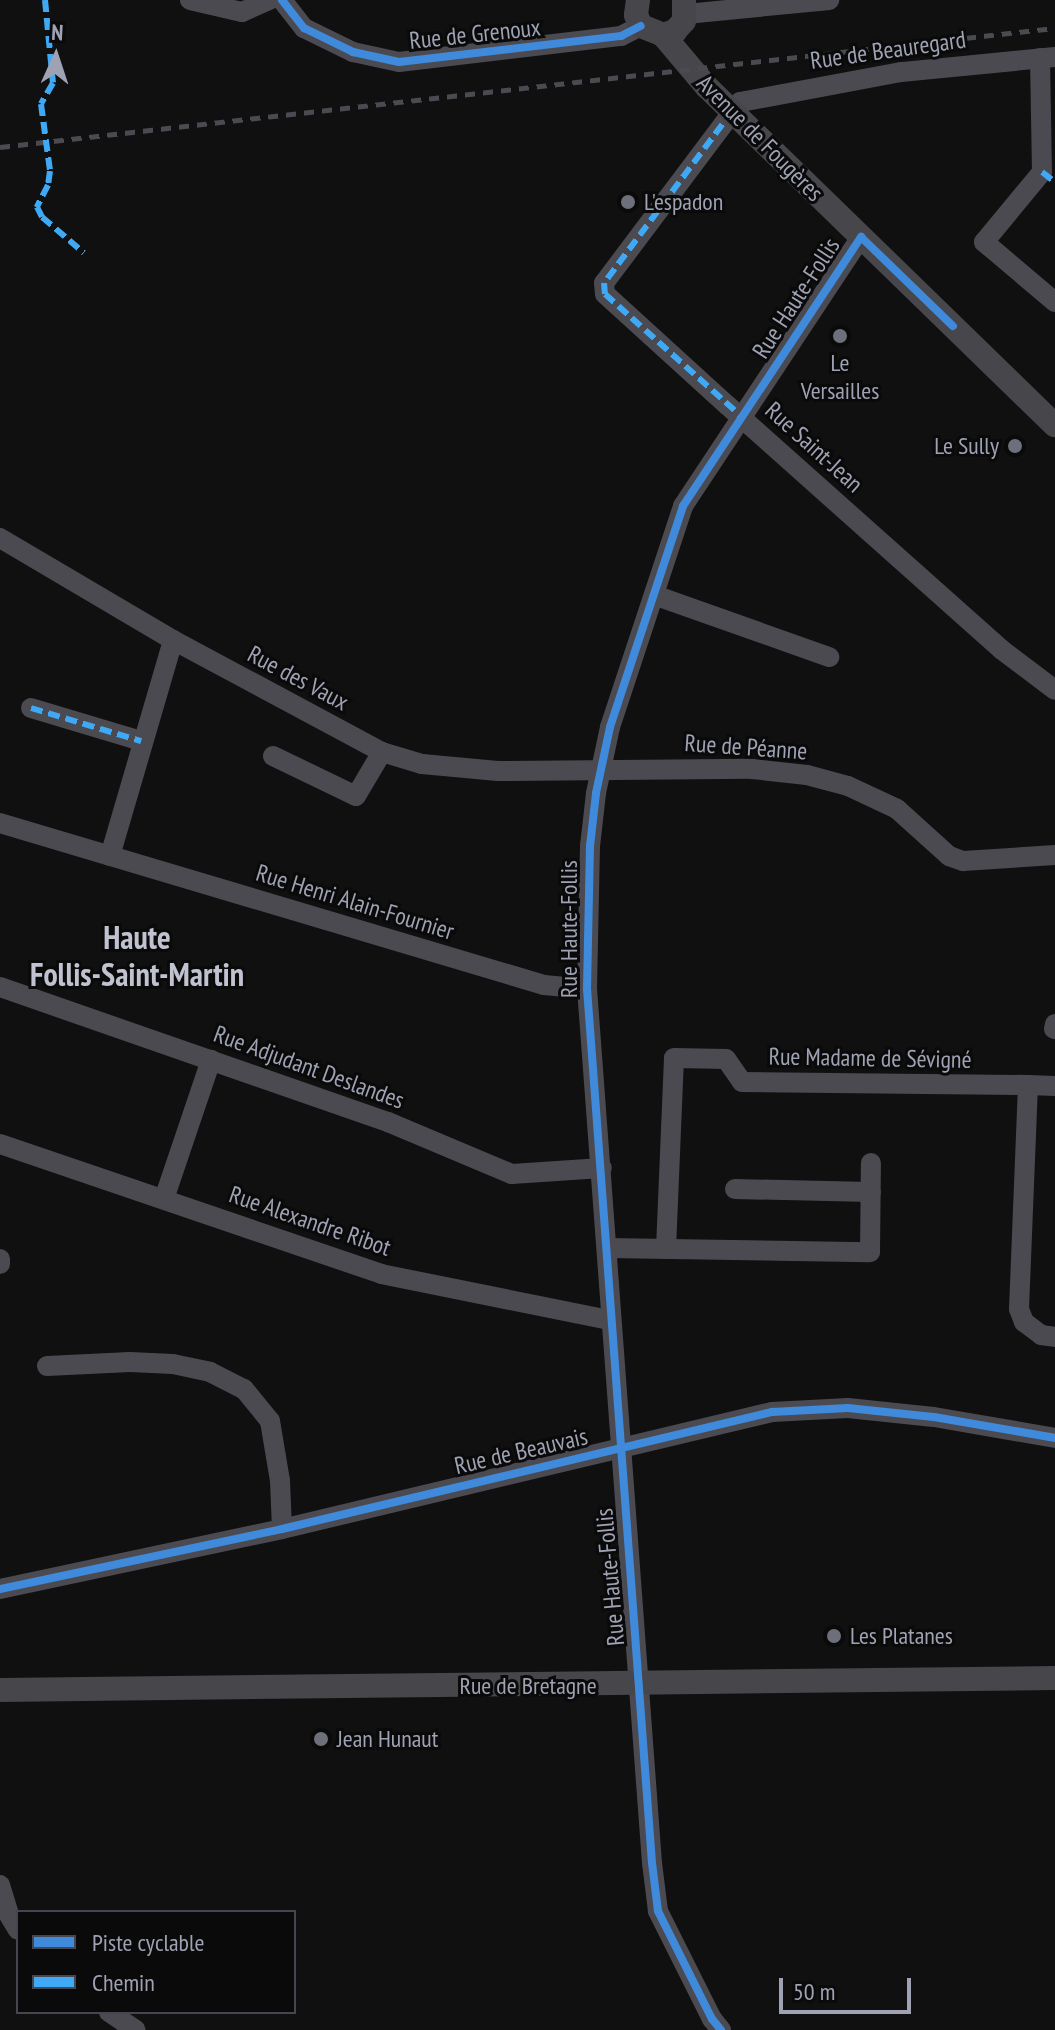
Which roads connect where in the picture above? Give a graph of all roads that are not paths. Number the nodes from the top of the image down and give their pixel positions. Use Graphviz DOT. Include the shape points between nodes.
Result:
graph roads {
  1 [pos="190,0"];
  2 [pos="269,0"];
  3 [pos="282,0"];
  4 [pos="829,0"];
  5 [pos="685,7"];
  6 [pos="642,13"];
  7 [pos="1047,57"];
  8 [pos="733,110"];
  9 [pos="861,237"];
  10 [pos="1055,302"];
  11 [pos="742,417"];
  12 [pos="1055,425"];
  13 [pos="0,538"];
  14 [pos="654,595"];
  15 [pos="173,640"];
  16 [pos="829,657"];
  17 [pos="1055,690"];
  18 [pos="31,708"];
  19 [pos="141,741"];
  20 [pos="382,752"];
  21 [pos="273,756"];
  22 [pos="601,771"];
  23 [pos="0,823"];
  24 [pos="1055,855"];
  25 [pos="110,856"];
  26 [pos="0,987"];
  27 [pos="587,989"];
  28 [pos="211,1060"];
  29 [pos="1028,1085"];
  30 [pos="1055,1086"];
  31 [pos="0,1144"];
  32 [pos="871,1163"];
  33 [pos="602,1168"];
  34 [pos="735,1189"];
  35 [pos="871,1192"];
  36 [pos="164,1199"];
  37 [pos="607,1248"];
  38 [pos="666,1249"];
  39 [pos="610,1320"];
  40 [pos="1055,1337"];
  41 [pos="47,1366"];
  42 [pos="1055,1438"];
  43 [pos="619,1448"];
  44 [pos="282,1529"];
  45 [pos="0,1589"];
  46 [pos="1055,1678"];
  47 [pos="639,1685"];
  48 [pos="0,1690"];
  49 [pos="0,1885"];
  50 [pos="9,1921"];
  51 [pos="112,2014"];
  52 [pos="136,2030"];
  53 [pos="721,2030"];
  1 -- 2 [label="street" via="242,12"];
  3 -- 6 [label="street, Rue de Grenoux" via="304,28 353,52 399,62 621,36"];
  4 -- 5 [label="street"];
  5 -- 6 [label="main road" via="675,31"];
  6 -- 8 [label="main road, Avenue de Fougères"];
  7 -- 8 [label="street, Rue de Beauregard" via="901,72 740,102"];
  7 -- 10 [label="street" via="1042,172 984,242"];
  8 -- 9 [label="main road, Avenue de Fougères"];
  8 -- 11 [label="street, Rue Saint-Jean" via="604,283 605,294"];
  9 -- 11 [label="street, Rue Haute-Follis"];
  9 -- 12 [label="main road, Avenue de Fougères"];
  11 -- 14 [label="street, Rue Haute-Follis" via="683,506"];
  11 -- 17 [label="street, Rue Saint-Jean" via="1002,650"];
  13 -- 15 [label="street, Rue des Vaux"];
  14 -- 16 [label="street"];
  14 -- 22 [label="street, Rue Haute-Follis" via="610,727"];
  15 -- 19 [label="street"];
  15 -- 20 [label="street, Rue des Vaux"];
  18 -- 19 [label="street"];
  19 -- 25 [label="street"];
  20 -- 21 [label="street" via="356,796"];
  20 -- 22 [label="street, Rue des Vaux" via="422,764 498,771"];
  22 -- 24 [label="street, Rue de Péanne" via="752,769 807,775 848,786 897,809 949,856 963,861"];
  22 -- 27 [label="street, Rue Haute-Follis" via="590,846"];
  23 -- 25 [label="street, Rue Henri Alain-Fournier"];
  25 -- 27 [label="street, Rue Henri Alain-Fournier" via="544,985"];
  26 -- 28 [label="street, Rue Adjudant Deslandes"];
  27 -- 33 [label="street, Rue Haute-Follis"];
  28 -- 33 [label="street, Rue Adjudant Deslandes" via="388,1122 512,1174"];
  28 -- 36 [label="street"];
  29 -- 30 [label="street, Rue Madame de Sévigné"];
  29 -- 38 [label="street, Rue Madame de Sévigné" via="742,1082 726,1059 674,1058"];
  29 -- 40 [label="street" via="1019,1309 1032,1329"];
  31 -- 36 [label="street, Rue Alexandre Ribot"];
  32 -- 35 [label="street"];
  33 -- 37 [label="street, Rue Haute-Follis"];
  34 -- 35 [label="street"];
  35 -- 38 [label="street" via="870,1252"];
  36 -- 39 [label="street, Rue Alexandre Ribot" via="381,1274"];
  37 -- 38 [label="street"];
  37 -- 39 [label="street, Rue Haute-Follis"];
  39 -- 43 [label="street, Rue Haute-Follis"];
  41 -- 44 [label="street" via="173,1364 210,1372 244,1389 270,1421"];
  42 -- 43 [label="street, Rue de Beauvais" via="848,1408 772,1412"];
  43 -- 44 [label="street, Rue de Beauvais"];
  43 -- 47 [label="street, Rue Haute-Follis"];
  44 -- 45 [label="street, Rue de Beauvais"];
  46 -- 47 [label="main road, Rue de Bretagne"];
  47 -- 48 [label="main road, Rue de Bretagne"];
  47 -- 53 [label="street, Rue Haute-Follis" via="658,1911"];
  49 -- 50 [label="street"];
  51 -- 52 [label="street"];
}
